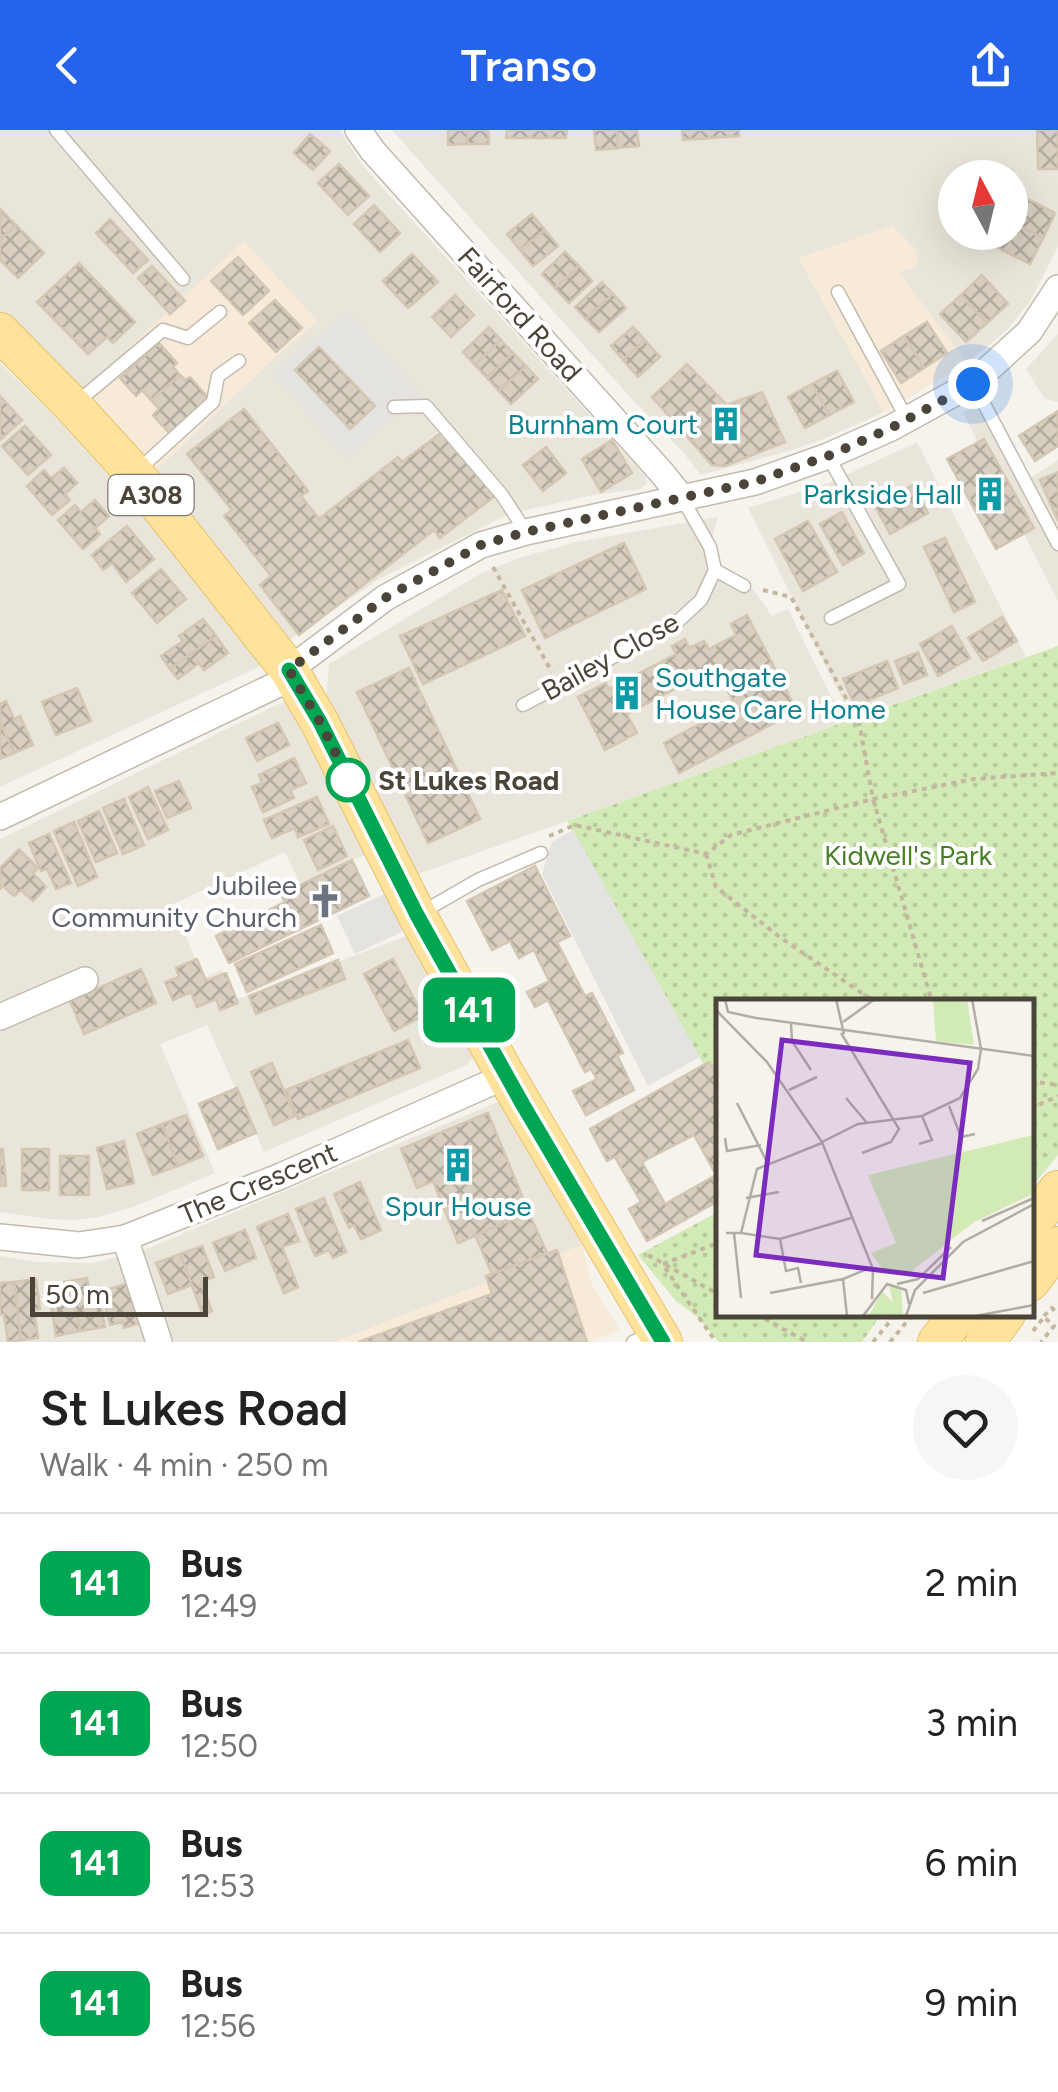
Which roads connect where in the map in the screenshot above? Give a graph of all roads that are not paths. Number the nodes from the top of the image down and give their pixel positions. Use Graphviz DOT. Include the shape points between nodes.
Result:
graph roads {
  1 [pos="56,130"];
  2 [pos="358,130"];
  3 [pos="184,279"];
  4 [pos="1058,288"];
  5 [pos="838,292"];
  6 [pos="220,312"];
  7 [pos="0,332"];
  8 [pos="238,362"];
  9 [pos="973,384"];
  10 [pos="73,406"];
  11 [pos="394,408"];
  12 [pos="907,419"];
  13 [pos="828,456"];
  14 [pos="134,473"];
  15 [pos="682,498"];
  16 [pos="526,532"];
  17 [pos="1058,544"];
  18 [pos="715,570"];
  19 [pos="744,586"];
  20 [pos="832,618"];
  21 [pos="291,673"];
  22 [pos="523,705"];
  23 [pos="0,817"];
  24 [pos="542,846"];
  25 [pos="417,915"];
  26 [pos="84,980"];
  27 [pos="0,1017"];
  28 [pos="506,1076"];
  29 [pos="1058,1190"];
  30 [pos="1033,1220"];
  31 [pos="0,1236"];
  32 [pos="125,1238"];
  33 [pos="1058,1246"];
  34 [pos="1033,1278"];
  35 [pos="957,1317"];
  36 [pos="1016,1326"];
  37 [pos="656,1340"];
  38 [pos="159,1342"];
  39 [pos="938,1342"];
  40 [pos="985,1342"];
  1 -- 3 [label="lane"];
  2 -- 15 [label="street, Fairford Road"];
  4 -- 9 [label="street" via="1029,332"];
  5 -- 12 [label="lane"];
  6 -- 10 [label="lane" via="188,338 164,330"];
  7 -- 10 [label="main road, A308"];
  8 -- 14 [label="lane" via="218,376 214,402"];
  9 -- 12 [label="street"];
  9 -- 17 [label="lane"];
  10 -- 14 [label="main road, A308"];
  11 -- 16 [label="lane" via="426,406"];
  12 -- 13 [label="street"];
  13 -- 15 [label="street"];
  13 -- 20 [label="lane" via="899,584"];
  14 -- 21 [label="main road, A308"];
  15 -- 16 [label="street"];
  15 -- 18 [label="lane" via="710,547"];
  16 -- 21 [label="street" via="481,545 385,598"];
  18 -- 19 [label="lane"];
  18 -- 22 [label="lane, Bailey Close" via="701,600 676,624"];
  21 -- 23 [label="street"];
  21 -- 25 [label="main road, A308"];
  24 -- 25 [label="lane"];
  25 -- 28 [label="main road, A308"];
  26 -- 27 [label="street"];
  28 -- 32 [label="street, The Crescent"];
  28 -- 37 [label="main road, A308"];
  29 -- 30 [label="main road"];
  31 -- 32 [label="street, The Crescent" via="79,1245"];
  32 -- 38 [label="street"];
  33 -- 34 [label="main road"];
  35 -- 39 [label="main road"];
  36 -- 40 [label="main road"];
}
